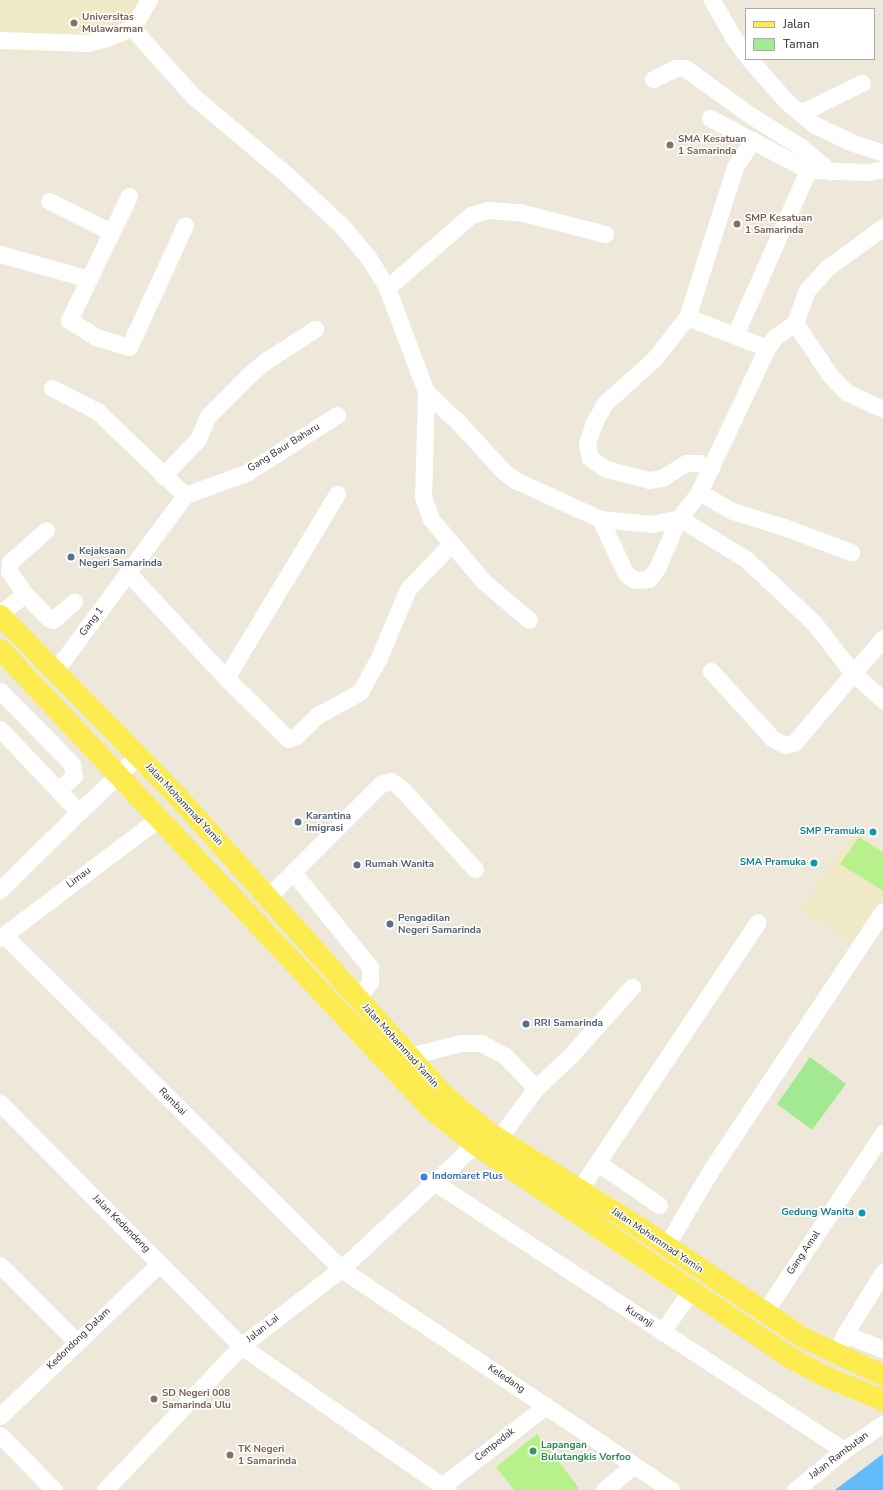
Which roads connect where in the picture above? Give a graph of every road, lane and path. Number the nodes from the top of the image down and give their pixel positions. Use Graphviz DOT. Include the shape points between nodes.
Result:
graph roads {
  1 [pos="149,0"];
  2 [pos="712,0"];
  3 [pos="132,28"];
  4 [pos="0,40"];
  5 [pos="745,54"];
  6 [pos="750,60"];
  7 [pos="653,79"];
  8 [pos="862,84"];
  9 [pos="800,113"];
  10 [pos="710,118"];
  11 [pos="753,140"];
  12 [pos="883,153"];
  13 [pos="883,169"];
  14 [pos="808,170"];
  15 [pos="830,171"];
  16 [pos="129,196"];
  17 [pos="49,201"];
  18 [pos="184,225"];
  19 [pos="883,227"];
  20 [pos="111,232"];
  21 [pos="605,234"];
  22 [pos="0,254"];
  23 [pos="89,279"];
  24 [pos="387,288"];
  25 [pos="687,317"];
  26 [pos="795,323"];
  27 [pos="315,329"];
  28 [pos="735,335"];
  29 [pos="767,348"];
  30 [pos="52,388"];
  31 [pos="426,392"];
  32 [pos="883,409"];
  33 [pos="337,415"];
  34 [pos="711,468"];
  35 [pos="163,476"];
  36 [pos="699,492"];
  37 [pos="337,494"];
  38 [pos="185,495"];
  39 [pos="678,518"];
  40 [pos="600,519"];
  41 [pos="46,530"];
  42 [pos="450,545"];
  43 [pos="851,552"];
  44 [pos="128,573"];
  45 [pos="25,594"];
  46 [pos="74,602"];
  47 [pos="0,614"];
  48 [pos="529,620"];
  49 [pos="883,638"];
  50 [pos="0,649"];
  51 [pos="55,671"];
  52 [pos="711,671"];
  53 [pos="852,672"];
  54 [pos="226,678"];
  55 [pos="0,692"];
  56 [pos="883,700"];
  57 [pos="23,716"];
  58 [pos="2,731"];
  59 [pos="138,756"];
  60 [pos="118,775"];
  61 [pos="59,789"];
  62 [pos="80,812"];
  63 [pos="159,818"];
  64 [pos="475,870"];
  65 [pos="293,872"];
  66 [pos="0,890"];
  67 [pos="268,897"];
  68 [pos="883,911"];
  69 [pos="758,922"];
  70 [pos="2,937"];
  71 [pos="632,987"];
  72 [pos="358,998"];
  73 [pos="409,1056"];
  74 [pos="536,1088"];
  75 [pos="0,1103"];
  76 [pos="883,1133"];
  77 [pos="487,1138"];
  78 [pos="598,1163"];
  79 [pos="434,1182"];
  80 [pos="579,1190"];
  81 [pos="658,1206"];
  82 [pos="666,1246"];
  83 [pos="160,1263"];
  84 [pos="0,1265"];
  85 [pos="341,1268"];
  86 [pos="883,1272"];
  87 [pos="692,1289"];
  88 [pos="764,1313"];
  89 [pos="662,1332"];
  90 [pos="845,1334"];
  91 [pos="76,1341"];
  92 [pos="241,1346"];
  93 [pos="883,1349"];
  94 [pos="834,1355"];
  95 [pos="883,1375"];
  96 [pos="883,1400"];
  97 [pos="546,1406"];
  98 [pos="0,1416"];
  99 [pos="883,1424"];
  100 [pos="0,1436"];
  101 [pos="844,1450"];
  102 [pos="634,1465"];
  103 [pos="446,1488"];
  104 [pos="54,1490"];
  105 [pos="105,1490"];
  106 [pos="604,1490"];
  107 [pos="671,1490"];
  108 [pos="795,1490"];
  1 -- 3 [label="street"];
  2 -- 5 [label="street"];
  3 -- 4 [label="street" via="87,43"];
  3 -- 24 [label="street" via="194,97 287,175 342,226 368,257"];
  6 -- 9 [label="street"];
  7 -- 15 [label="street" via="676,68 685,68 750,115 801,147"];
  8 -- 9 [label="street"];
  9 -- 12 [label="street" via="815,125 853,143"];
  10 -- 11 [label="street"];
  11 -- 14 [label="street"];
  11 -- 25 [label="street" via="735,167"];
  13 -- 15 [label="street" via="868,172"];
  14 -- 15 [label="street"];
  14 -- 28 [label="street"];
  16 -- 20 [label="street"];
  17 -- 20 [label="street"];
  18 -- 23 [label="street" via="129,347 96,337 69,320"];
  19 -- 26 [label="street" via="827,268 807,290"];
  20 -- 23 [label="street"];
  21 -- 24 [label="street" via="519,212 487,210 471,216"];
  22 -- 23 [label="street"];
  24 -- 31 [label="street"];
  25 -- 28 [label="street"];
  25 -- 34 [label="street" via="654,358 605,403 593,425 587,444 590,458 606,469 649,480 662,478 686,463 699,463"];
  26 -- 29 [label="street" via="775,337"];
  26 -- 32 [label="street" via="830,375 846,392"];
  27 -- 35 [label="street" via="251,373 208,416 198,439"];
  28 -- 29 [label="street"];
  29 -- 34 [label="street"];
  30 -- 35 [label="street" via="97,411"];
  31 -- 40 [label="street" via="504,472 515,480"];
  31 -- 42 [label="street" via="423,497 430,519"];
  33 -- 38 [label="street, Gang Baur Baharu" via="246,473"];
  34 -- 36 [label="street"];
  35 -- 38 [label="street"];
  36 -- 39 [label="street"];
  36 -- 43 [label="street" via="732,511"];
  37 -- 54 [label="street"];
  38 -- 44 [label="street"];
  39 -- 40 [label="street" via="640,524"];
  39 -- 40 [label="street" via="657,568 649,579 641,581 626,574"];
  39 -- 53 [label="street" via="746,559 814,623"];
  41 -- 45 [label="street" via="10,562 9,571"];
  42 -- 48 [label="street" via="483,581"];
  42 -- 54 [label="street" via="408,589 378,660 360,692 318,715 296,736 288,739"];
  44 -- 51 [label="street, Gang 1"];
  44 -- 54 [label="street"];
  45 -- 46 [label="street" via="53,620"];
  45 -- 47 [label="street"];
  47 -- 51 [label="main road, Jalan Mohammad Yamin"];
  49 -- 53 [label="street"];
  50 -- 60 [label="main road, Jalan Mohammad Yamin"];
  51 -- 59 [label="main road, Jalan Mohammad Yamin"];
  52 -- 53 [label="street" via="773,739 785,745 794,744 826,709"];
  53 -- 56 [label="street"];
  55 -- 57 [label="street"];
  57 -- 58 [label="street"];
  57 -- 61 [label="street" via="72,764 74,776"];
  58 -- 61 [label="street"];
  59 -- 60 [label="street"];
  59 -- 67 [label="main road, Jalan Mohammad Yamin"];
  60 -- 62 [label="street"];
  60 -- 63 [label="main road, Jalan Mohammad Yamin"];
  61 -- 62 [label="street"];
  62 -- 66 [label="street"];
  63 -- 70 [label="street, Limau"];
  63 -- 77 [label="main road, Jalan Mohammad Yamin" via="430,1108"];
  64 -- 65 [label="street" via="400,787 391,781 381,784"];
  65 -- 67 [label="street"];
  65 -- 72 [label="street" via="370,967 370,982"];
  67 -- 72 [label="main road, Jalan Mohammad Yamin"];
  68 -- 82 [label="street" via="710,1170"];
  69 -- 78 [label="street"];
  70 -- 85 [label="street, Rambai"];
  71 -- 74 [label="street, Jalan Lai" via="570,1056"];
  72 -- 73 [label="main road, Jalan Mohammad Yamin"];
  73 -- 74 [label="street" via="461,1043 481,1043 505,1056"];
  73 -- 77 [label="main road, Jalan Mohammad Yamin"];
  74 -- 77 [label="street, Jalan Lai"];
  75 -- 83 [label="street, Jalan Kedondong"];
  76 -- 88 [label="street, Gang Amal"];
  77 -- 79 [label="street, Jalan Lai"];
  77 -- 80 [label="main road, Jalan Mohammad Yamin"];
  77 -- 87 [label="main road, Jalan Mohammad Yamin"];
  78 -- 80 [label="street"];
  78 -- 81 [label="street"];
  79 -- 85 [label="street, Jalan Lai"];
  79 -- 89 [label="street, Kuranji"];
  80 -- 82 [label="main road, Jalan Mohammad Yamin"];
  82 -- 88 [label="main road, Jalan Mohammad Yamin"];
  83 -- 91 [label="street, Kedondong Dalam"];
  83 -- 92 [label="street, Jalan Kedondong"];
  84 -- 91 [label="street"];
  85 -- 92 [label="street, Jalan Lai"];
  85 -- 97 [label="street, Keledang"];
  86 -- 90 [label="street"];
  87 -- 89 [label="street"];
  87 -- 96 [label="main road, Jalan Mohammad Yamin" via="793,1359 825,1376"];
  88 -- 94 [label="main road, Jalan Mohammad Yamin"];
  89 -- 101 [label="street, Kuranji"];
  90 -- 93 [label="street"];
  90 -- 94 [label="street"];
  91 -- 98 [label="street, Kedondong Dalam"];
  92 -- 103 [label="street, Jalan Lai"];
  92 -- 105 [label="street"];
  94 -- 95 [label="main road, Jalan Mohammad Yamin"];
  97 -- 102 [label="street, Keledang"];
  97 -- 103 [label="street, Cempedak"];
  99 -- 101 [label="street, Jalan Rambutan"];
  100 -- 104 [label="street"];
  101 -- 108 [label="street, Jalan Rambutan"];
  102 -- 106 [label="street"];
  102 -- 107 [label="street, Keledang"];
}
